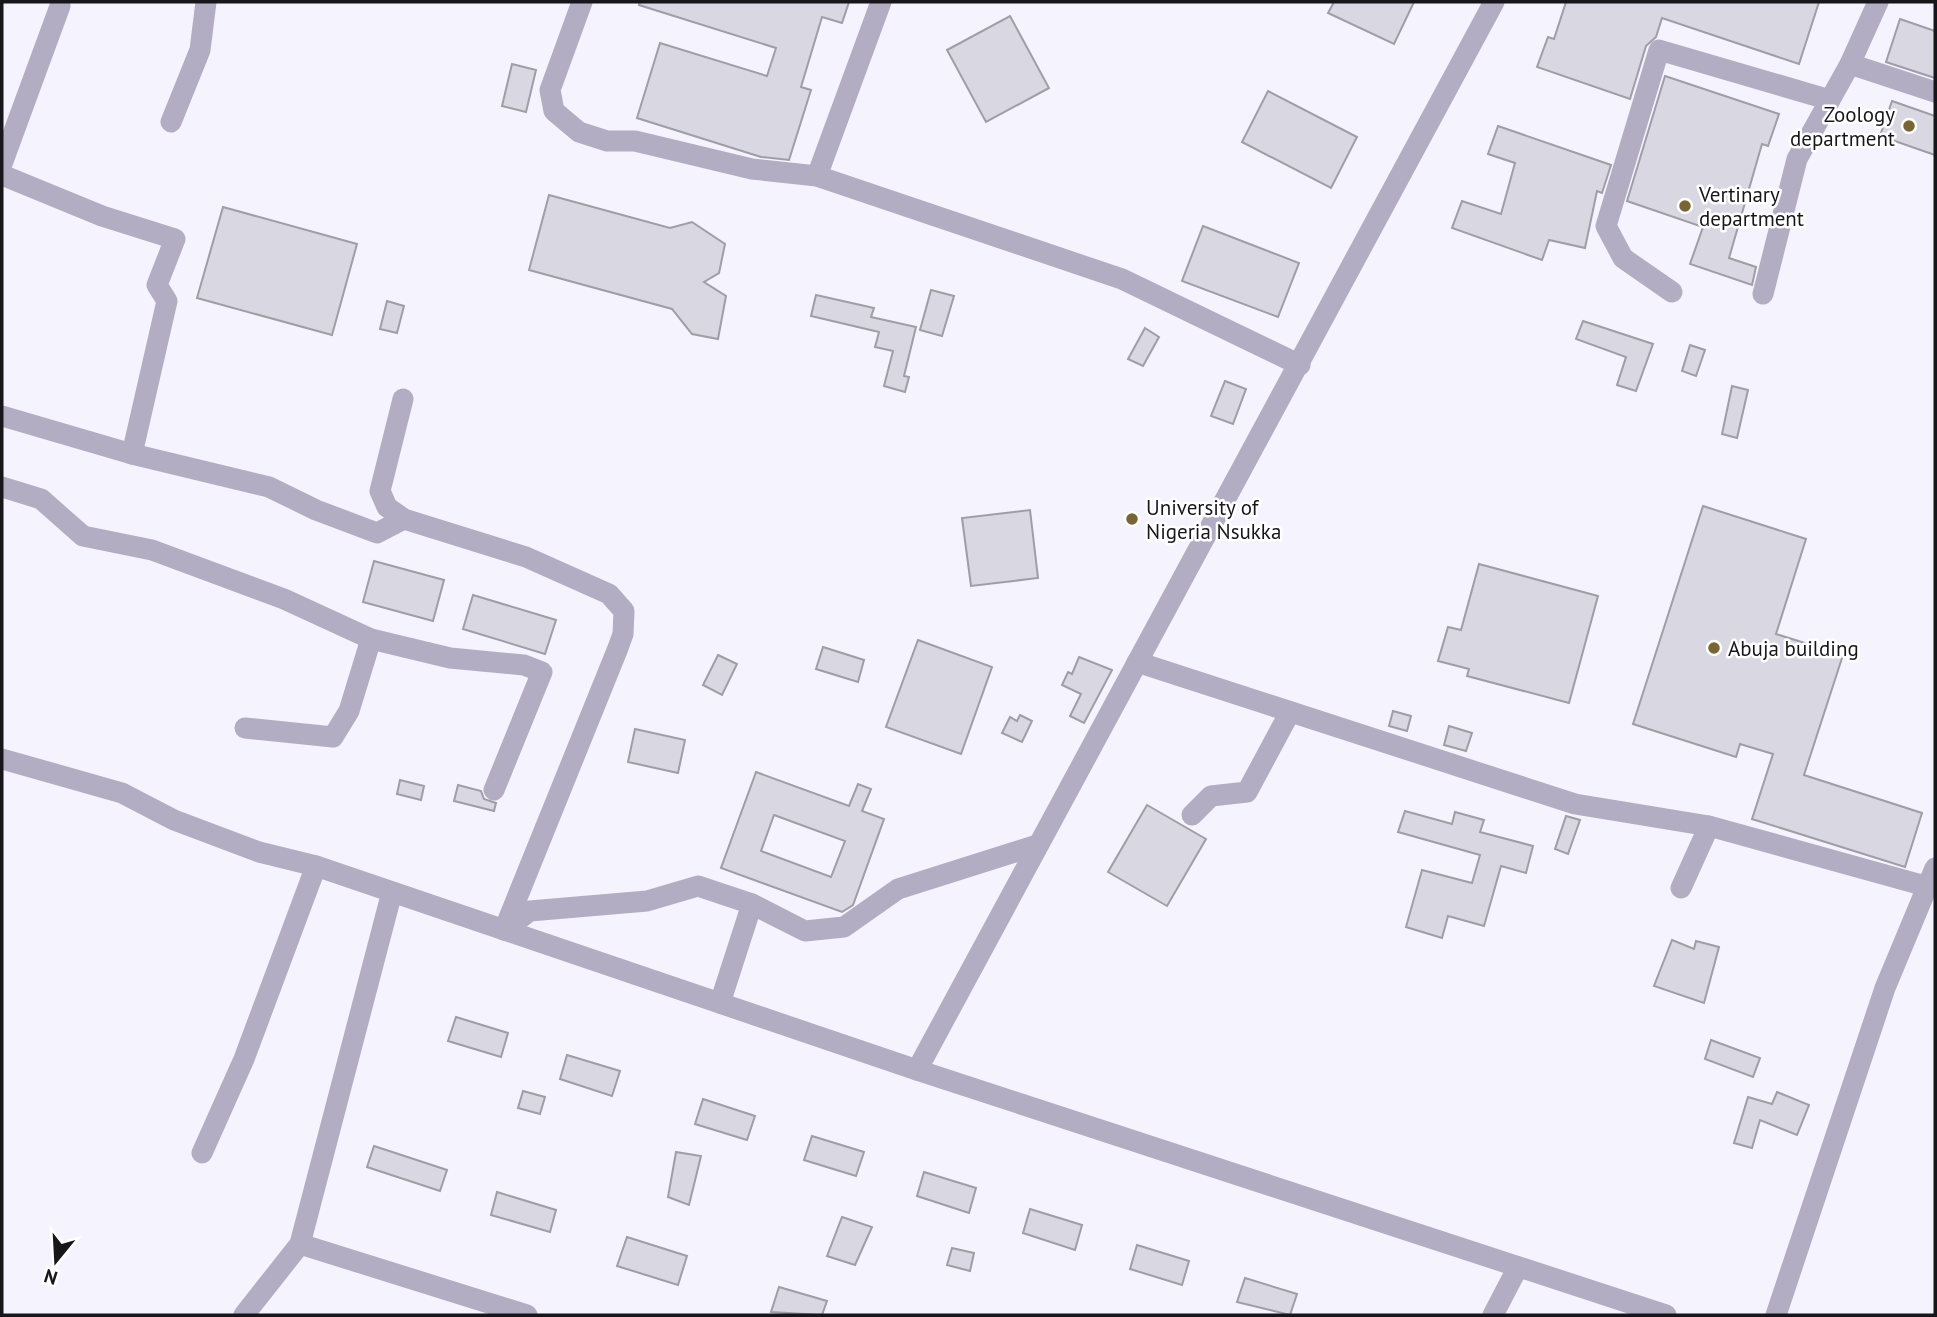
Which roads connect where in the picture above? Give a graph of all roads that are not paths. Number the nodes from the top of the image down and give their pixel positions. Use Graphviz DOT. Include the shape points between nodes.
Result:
graph roads {
  1 [pos="206,2"];
  2 [pos="582,2"];
  3 [pos="881,2"];
  4 [pos="1494,2"];
  5 [pos="1878,2"];
  6 [pos="57,3"];
  7 [pos="1850,64"];
  8 [pos="1935,92"];
  9 [pos="1830,100"];
  10 [pos="170,121"];
  11 [pos="2,164"];
  12 [pos="2,175"];
  13 [pos="817,176"];
  14 [pos="1672,292"];
  15 [pos="1763,294"];
  16 [pos="1300,365"];
  17 [pos="403,399"];
  18 [pos="2,416"];
  19 [pos="132,454"];
  20 [pos="2,486"];
  21 [pos="404,519"];
  22 [pos="371,639"];
  23 [pos="1137,662"];
  24 [pos="1290,712"];
  25 [pos="245,728"];
  26 [pos="2,759"];
  27 [pos="494,790"];
  28 [pos="1192,815"];
  29 [pos="1709,826"];
  30 [pos="1037,845"];
  31 [pos="316,866"];
  32 [pos="1932,877"];
  33 [pos="1681,888"];
  34 [pos="392,892"];
  35 [pos="752,904"];
  36 [pos="504,930"];
  37 [pos="720,1003"];
  38 [pos="917,1070"];
  39 [pos="202,1153"];
  40 [pos="300,1244"];
  41 [pos="1518,1267"];
  42 [pos="244,1315"];
  43 [pos="527,1315"];
  44 [pos="1493,1315"];
  45 [pos="1666,1315"];
  46 [pos="1776,1315"];
  1 -- 10 [label="street" via="200,50"];
  2 -- 13 [label="street" via="550,90 554,111 579,132 752,169"];
  3 -- 13 [label="street"];
  4 -- 16 [label="street"];
  5 -- 7 [label="street"];
  6 -- 11 [label="street"];
  7 -- 8 [label="street"];
  7 -- 9 [label="street"];
  9 -- 14 [label="street" via="1659,50 1606,226 1623,257"];
  9 -- 15 [label="street" via="1797,159"];
  12 -- 19 [label="street" via="102,216 175,239 157,285 167,301"];
  13 -- 16 [label="street" via="1122,279"];
  16 -- 23 [label="street"];
  17 -- 21 [label="street" via="380,491 387,507"];
  18 -- 19 [label="street"];
  19 -- 21 [label="street" via="269,487 377,533"];
  20 -- 22 [label="street" via="41,499 83,536 152,550 285,599"];
  21 -- 36 [label="street" via="526,556 609,594 624,611 618,648"];
  22 -- 25 [label="street" via="349,711 334,737"];
  22 -- 27 [label="street" via="450,658 524,665 542,672"];
  23 -- 24 [label="street"];
  23 -- 30 [label="street"];
  24 -- 28 [label="street" via="1247,792 1211,796"];
  24 -- 29 [label="street" via="1576,804"];
  26 -- 31 [label="street" via="122,793 174,820 259,852"];
  29 -- 32 [label="street"];
  29 -- 33 [label="street"];
  30 -- 35 [label="street" via="898,889 844,927 805,931"];
  30 -- 38 [label="street"];
  31 -- 34 [label="street"];
  31 -- 39 [label="street" via="249,1047"];
  32 -- 46 [label="street" via="1885,988"];
  34 -- 36 [label="street"];
  34 -- 40 [label="street"];
  35 -- 36 [label="street" via="698,886 647,901 530,911"];
  35 -- 37 [label="street"];
  36 -- 37 [label="street"];
  37 -- 38 [label="street"];
  38 -- 41 [label="street"];
  40 -- 42 [label="street"];
  40 -- 43 [label="street"];
  41 -- 44 [label="street"];
  41 -- 45 [label="street"];
}
